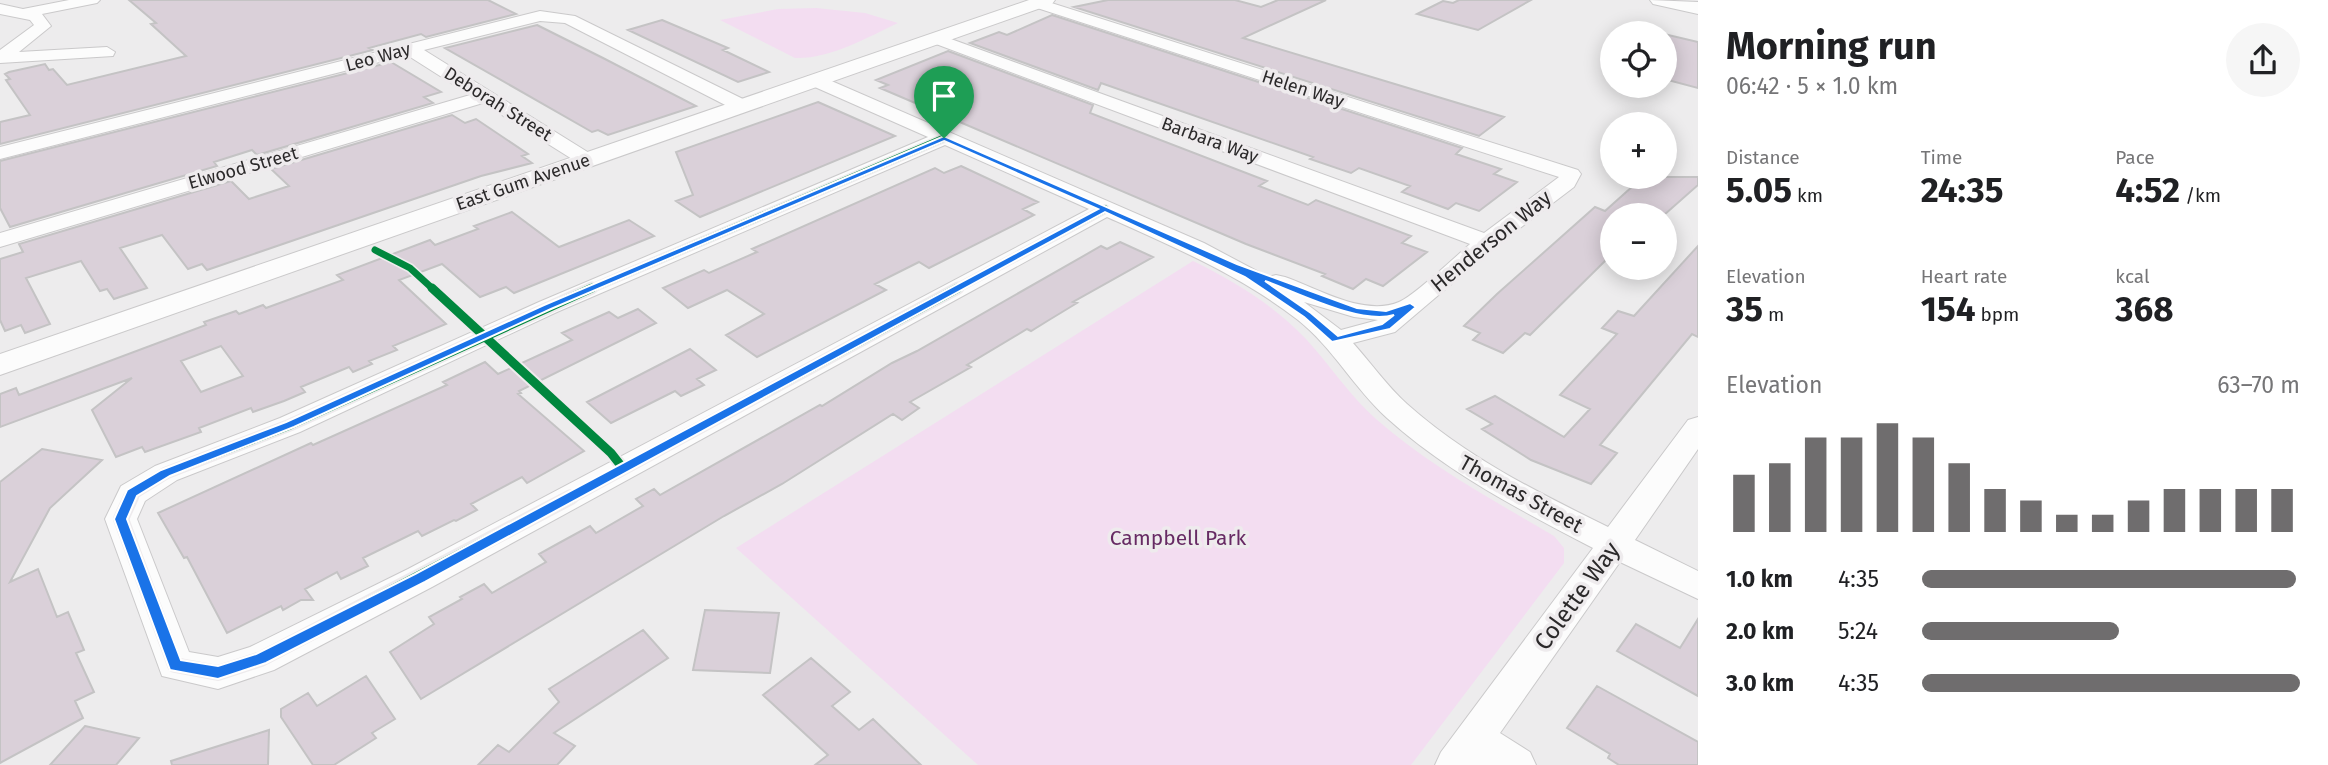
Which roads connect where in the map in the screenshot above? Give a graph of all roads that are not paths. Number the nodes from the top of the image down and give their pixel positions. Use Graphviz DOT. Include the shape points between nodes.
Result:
graph roads {
  1 [pos="92,0"];
  2 [pos="1660,0"];
  3 [pos="1041,2"];
  4 [pos="1698,8"];
  5 [pos="0,9"];
  6 [pos="26,13"];
  7 [pos="934,38"];
  8 [pos="410,49"];
  9 [pos="107,52"];
  10 [pos="0,58"];
  11 [pos="814,80"];
  12 [pos="486,96"];
  13 [pos="742,106"];
  14 [pos="944,138"];
  15 [pos="0,153"];
  16 [pos="587,160"];
  17 [pos="1571,174"];
  18 [pos="1105,209"];
  19 [pos="0,240"];
  20 [pos="1487,242"];
  21 [pos="1233,267"];
  22 [pos="1410,307"];
  23 [pos="1336,340"];
  24 [pos="0,365"];
  25 [pos="1698,426"];
  26 [pos="1614,544"];
  27 [pos="1698,586"];
  28 [pos="1465,752"];
  29 [pos="1516,765"];
  1 -- 6 [label="street"];
  2 -- 4 [label="main road"];
  3 -- 7 [label="street, East Gum Avenue"];
  3 -- 17 [label="street, Helen Way"];
  5 -- 6 [label="street"];
  6 -- 10 [label="street" via="43,26"];
  7 -- 11 [label="street, East Gum Avenue"];
  7 -- 20 [label="street, Barbara Way"];
  8 -- 12 [label="street, Deborah Street"];
  8 -- 13 [label="street, Leo Way" via="527,18 559,16"];
  8 -- 15 [label="street, Leo Way"];
  9 -- 10 [label="street"];
  11 -- 13 [label="street, East Gum Avenue"];
  11 -- 14 [label="street, Thomas Street"];
  12 -- 16 [label="street, Deborah Street"];
  12 -- 19 [label="street, Elwood Street"];
  13 -- 16 [label="street, East Gum Avenue"];
  14 -- 18 [label="street, Thomas Street"];
  14 -- 18 [label="street" via="485,335 290,425 166,473 132,494 121,519 175,665 218,673 261,659"];
  16 -- 24 [label="street, East Gum Avenue"];
  17 -- 20 [label="street, Henderson Way"];
  18 -- 21 [label="street, Thomas Street"];
  20 -- 22 [label="street, Henderson Way"];
  21 -- 22 [label="street" via="1355,310 1387,314"];
  21 -- 23 [label="street, Thomas Street" via="1285,298"];
  22 -- 23 [label="street, Henderson Way" via="1386,327"];
  23 -- 26 [label="street, Thomas Street" via="1395,409 1448,453 1509,491"];
  25 -- 26 [label="street, Colette Way"];
  26 -- 27 [label="street, Thomas Street"];
  26 -- 28 [label="street, Colette Way"];
  28 -- 29 [label="street"];
}
